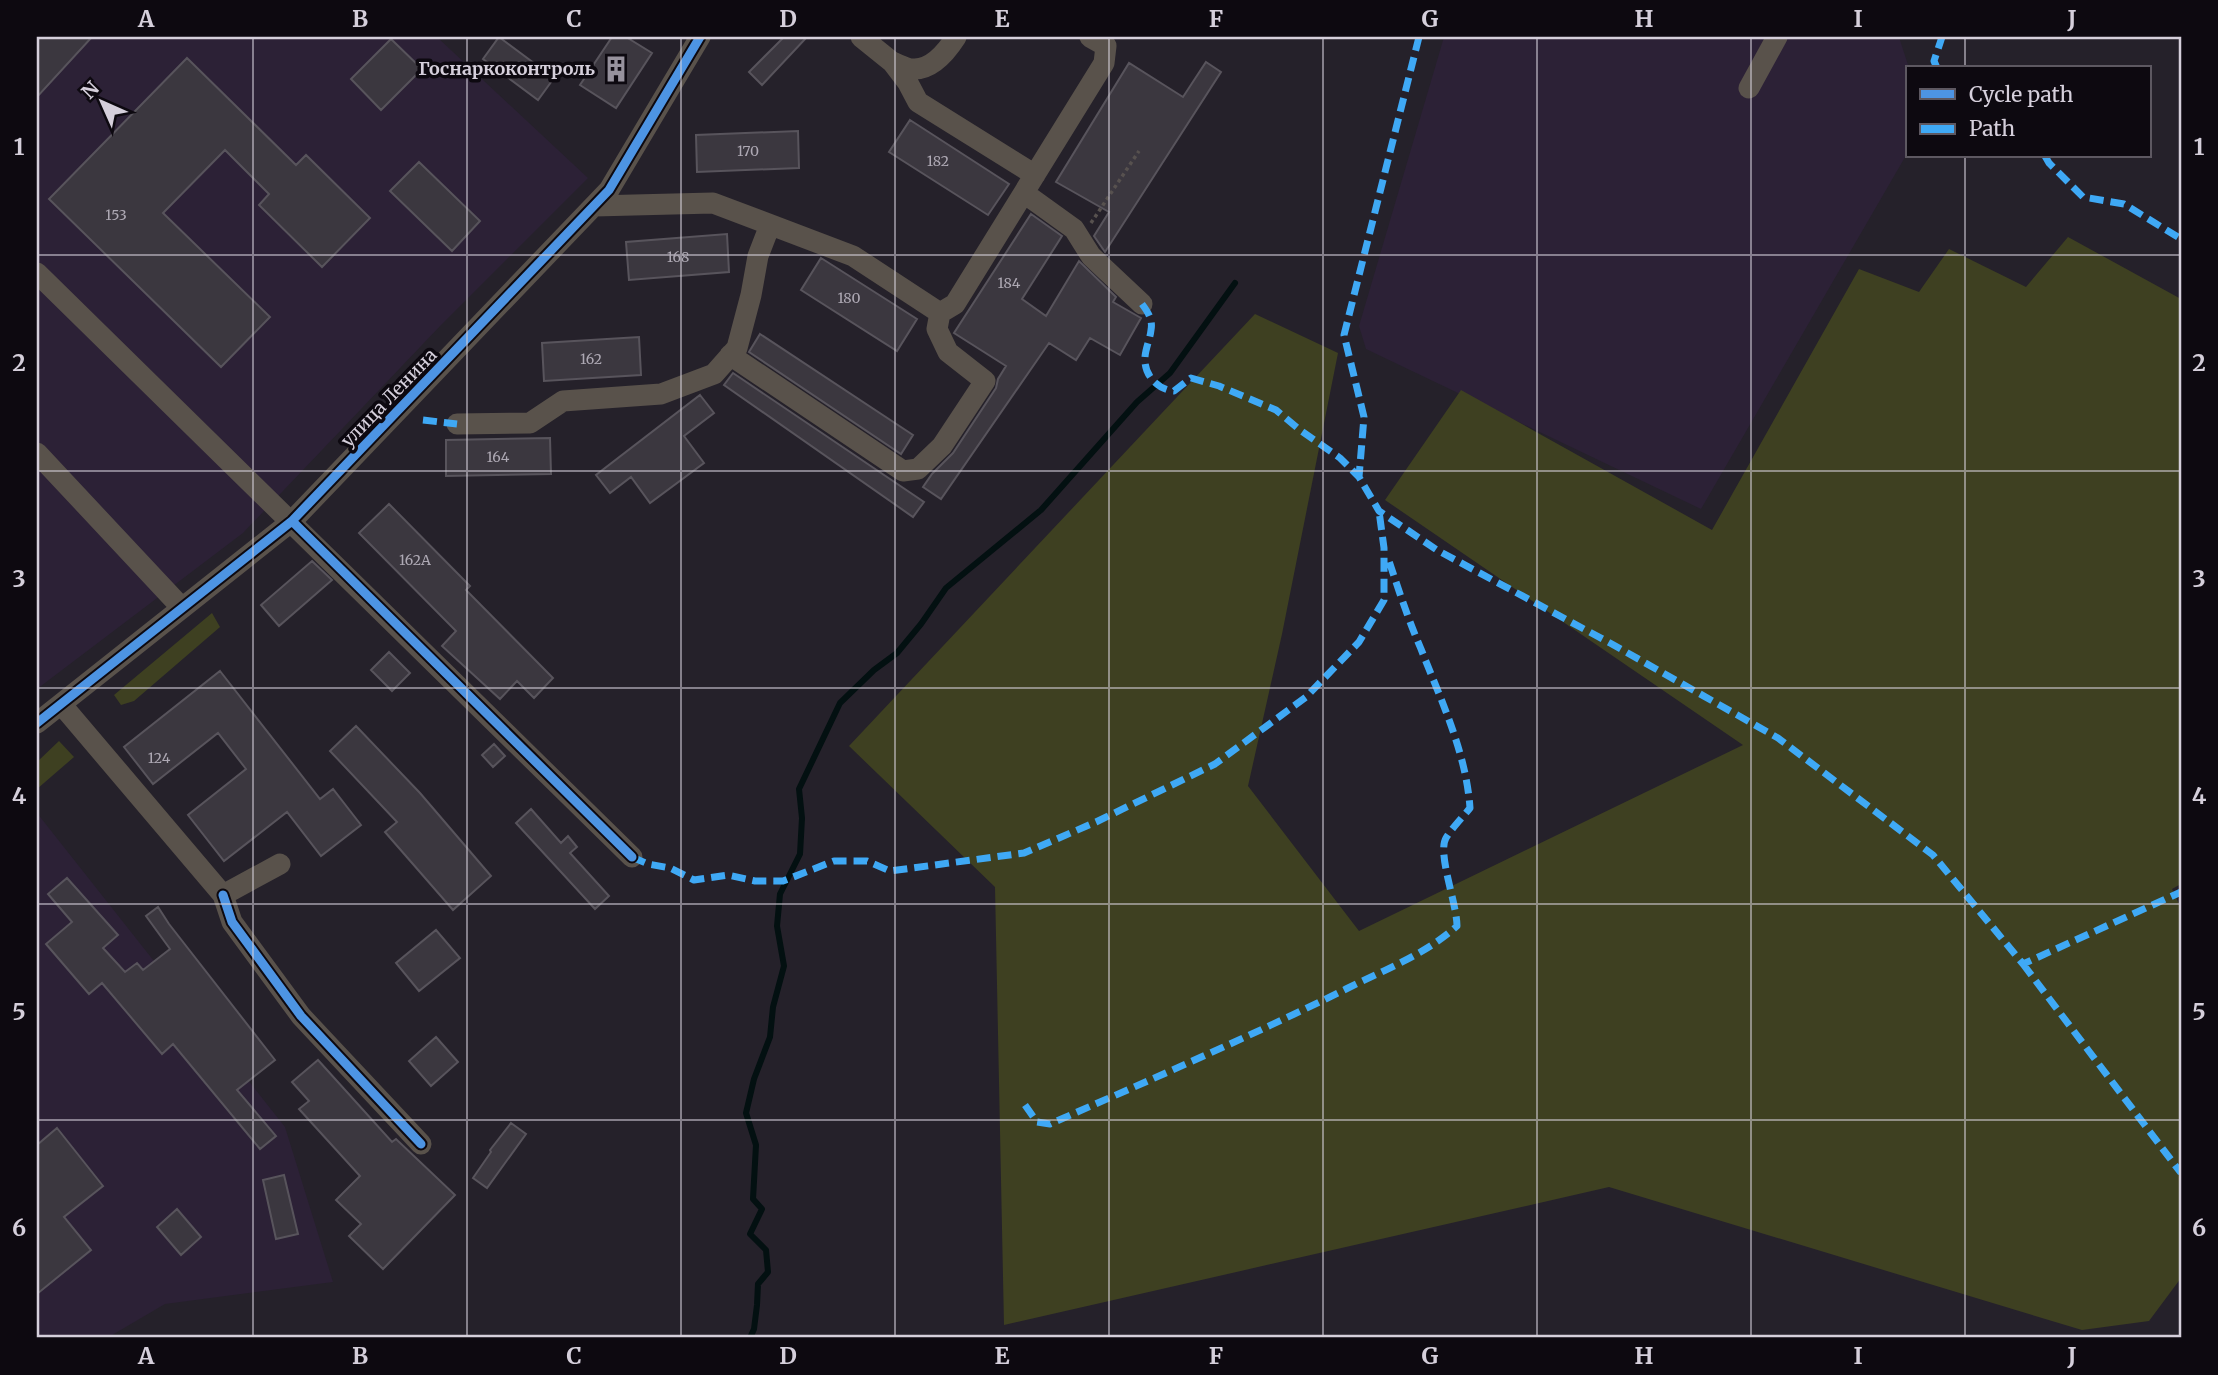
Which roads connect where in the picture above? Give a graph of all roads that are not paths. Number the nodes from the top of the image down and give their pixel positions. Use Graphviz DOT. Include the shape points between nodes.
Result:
graph roads {
  1 [pos="861,37"];
  2 [pos="956,37"];
  3 [pos="1090,37"];
  4 [pos="1777,37"];
  5 [pos="700,38"];
  6 [pos="892,62"];
  7 [pos="1749,89"];
  8 [pos="1029,184"];
  9 [pos="594,206"];
  10 [pos="771,225"];
  11 [pos="37,273"];
  12 [pos="1142,304"];
  13 [pos="940,313"];
  14 [pos="730,355"];
  15 [pos="457,424"];
  16 [pos="37,453"];
  17 [pos="292,521"];
  18 [pos="182,608"];
  19 [pos="61,704"];
  20 [pos="37,723"];
  21 [pos="632,857"];
  22 [pos="280,864"];
  23 [pos="223,895"];
  24 [pos="421,1144"];
  1 -- 6 [label="street"];
  2 -- 6 [label="street" via="931,65 913,69"];
  3 -- 8 [label="street" via="1106,46 1104,63"];
  4 -- 7 [label="street"];
  5 -- 9 [label="street, улица Ленина" via="609,190"];
  6 -- 8 [label="street" via="918,103"];
  8 -- 12 [label="street" via="1074,229 1091,256"];
  8 -- 13 [label="street" via="955,304"];
  9 -- 10 [label="street" via="713,203"];
  9 -- 17 [label="street, улица Ленина"];
  10 -- 13 [label="street" via="853,256"];
  10 -- 14 [label="street" via="758,256 737,348"];
  11 -- 17 [label="street"];
  13 -- 14 [label="street" via="937,329 948,352 985,381 942,446 918,469 902,471"];
  14 -- 15 [label="street" via="714,374 661,394 563,401 530,423"];
  16 -- 18 [label="street"];
  17 -- 18 [label="street, улица Ленина"];
  17 -- 21 [label="street"];
  18 -- 19 [label="street, улица Ленина"];
  19 -- 20 [label="street, улица Ленина"];
  19 -- 23 [label="street"];
  22 -- 23 [label="street"];
  23 -- 24 [label="street" via="232,922 301,1016"];
}
